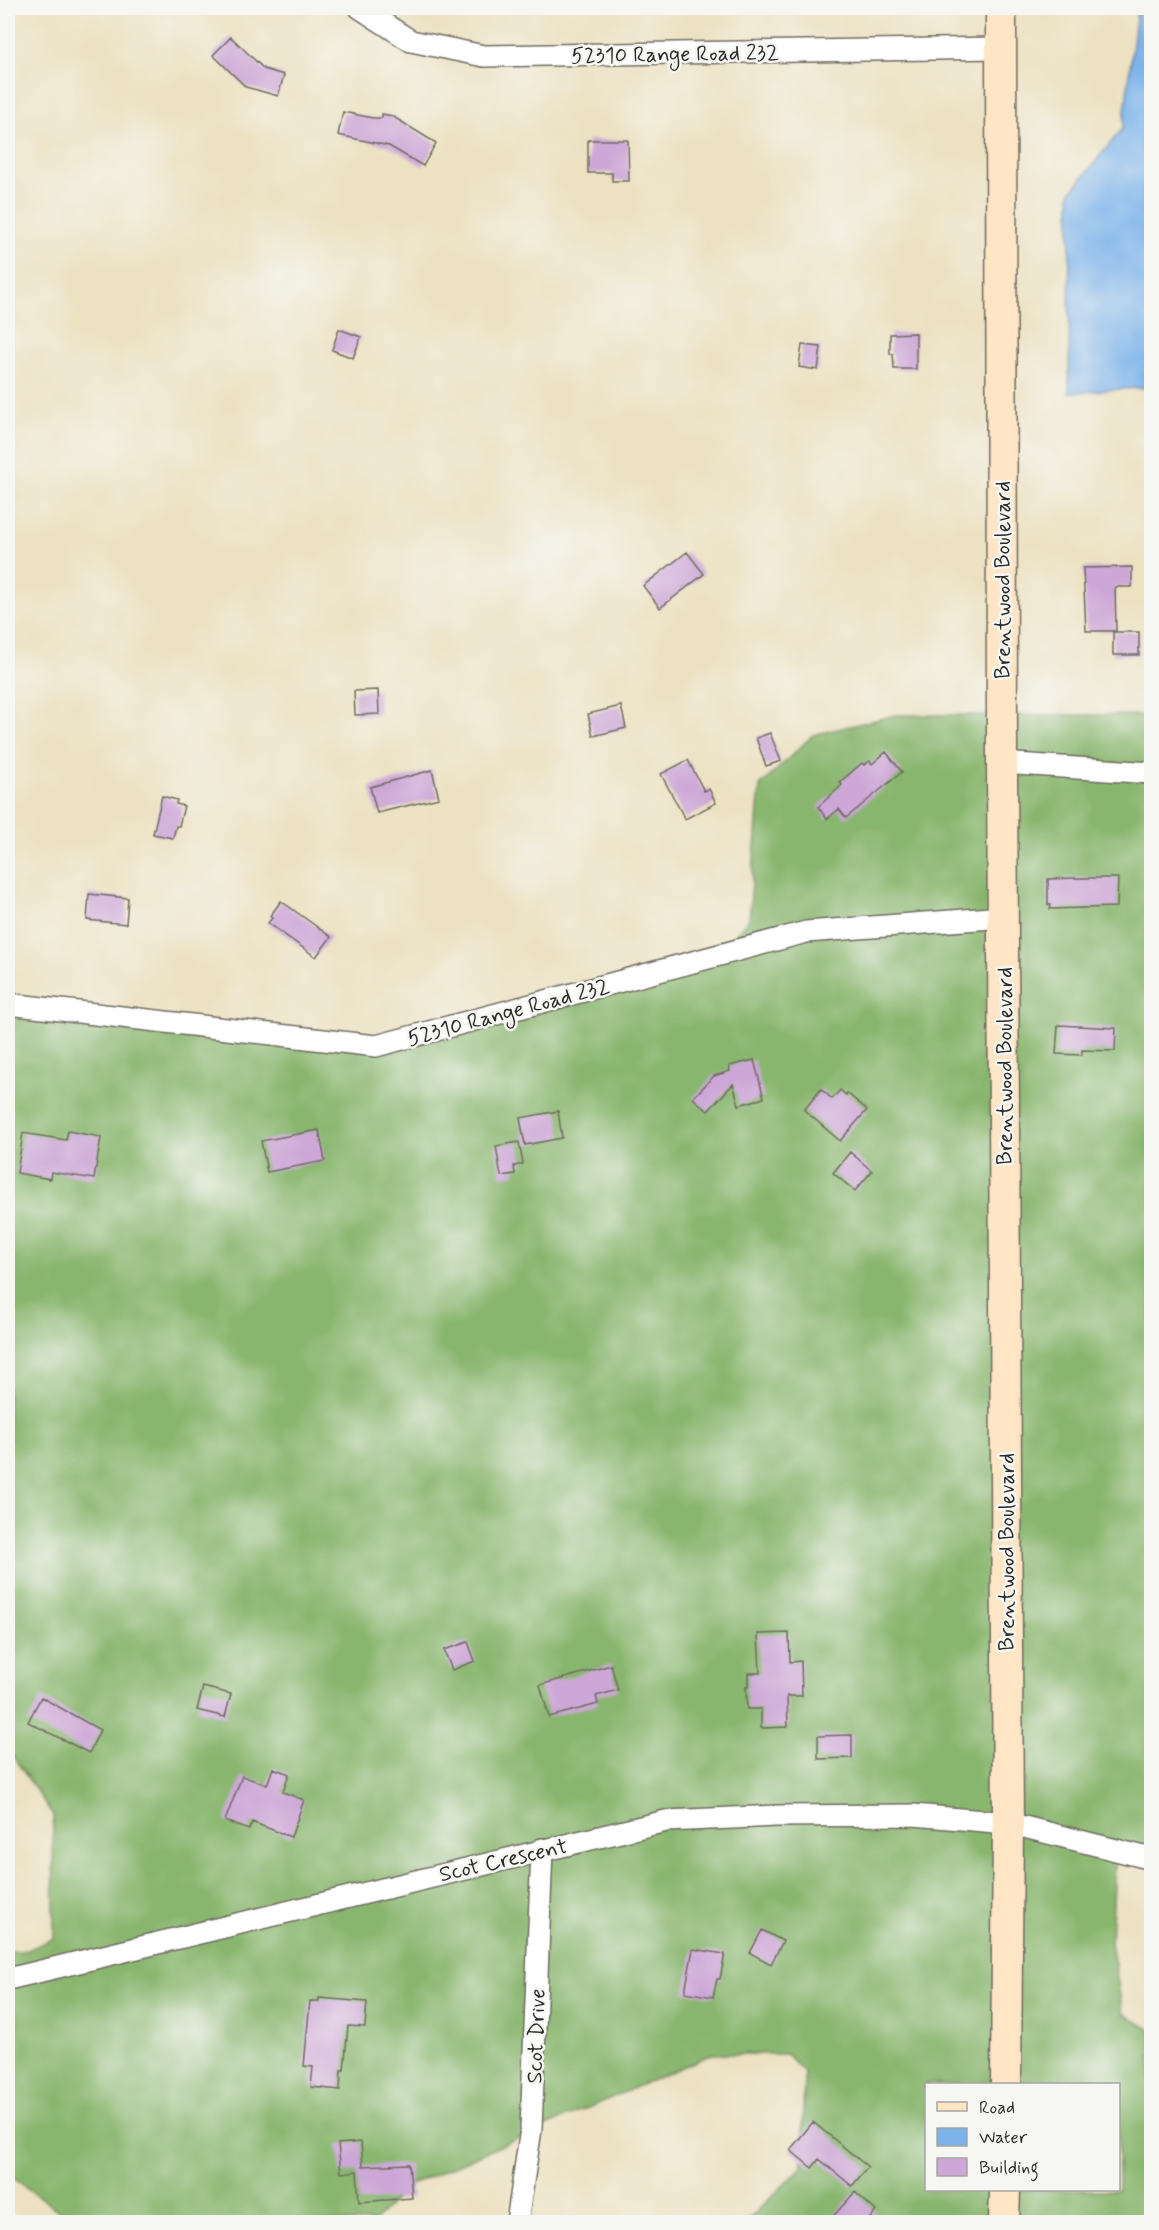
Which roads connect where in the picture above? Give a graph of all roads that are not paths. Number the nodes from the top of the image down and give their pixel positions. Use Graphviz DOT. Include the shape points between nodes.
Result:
graph roads {
  1 [pos="360,8"];
  2 [pos="1001,8"];
  3 [pos="1001,48"];
  4 [pos="1002,763"];
  5 [pos="1152,773"];
  6 [pos="1004,917"];
  7 [pos="8,1004"];
  8 [pos="1008,1823"];
  9 [pos="542,1850"];
  10 [pos="1152,1859"];
  11 [pos="8,1978"];
  12 [pos="1006,2083"];
  13 [pos="1005,2191"];
  14 [pos="517,2223"];
  15 [pos="1004,2223"];
  1 -- 3 [label="street, 52310 Range Road 232" via="411,41 484,56"];
  2 -- 3 [label="street, Brentwood Boulevard"];
  3 -- 4 [label="street, Brentwood Boulevard"];
  4 -- 5 [label="street"];
  4 -- 6 [label="street, Brentwood Boulevard"];
  6 -- 7 [label="street, 52310 Range Road 232" via="806,932 376,1046"];
  6 -- 8 [label="street, Brentwood Boulevard"];
  8 -- 9 [label="street, Scot Crescent" via="913,1815 666,1821"];
  8 -- 10 [label="street, Scot Crescent"];
  8 -- 12 [label="street, Brentwood Boulevard"];
  9 -- 11 [label="street, Scot Crescent"];
  9 -- 14 [label="street, Scot Drive" via="531,2129"];
  13 -- 15 [label="street"];
}
